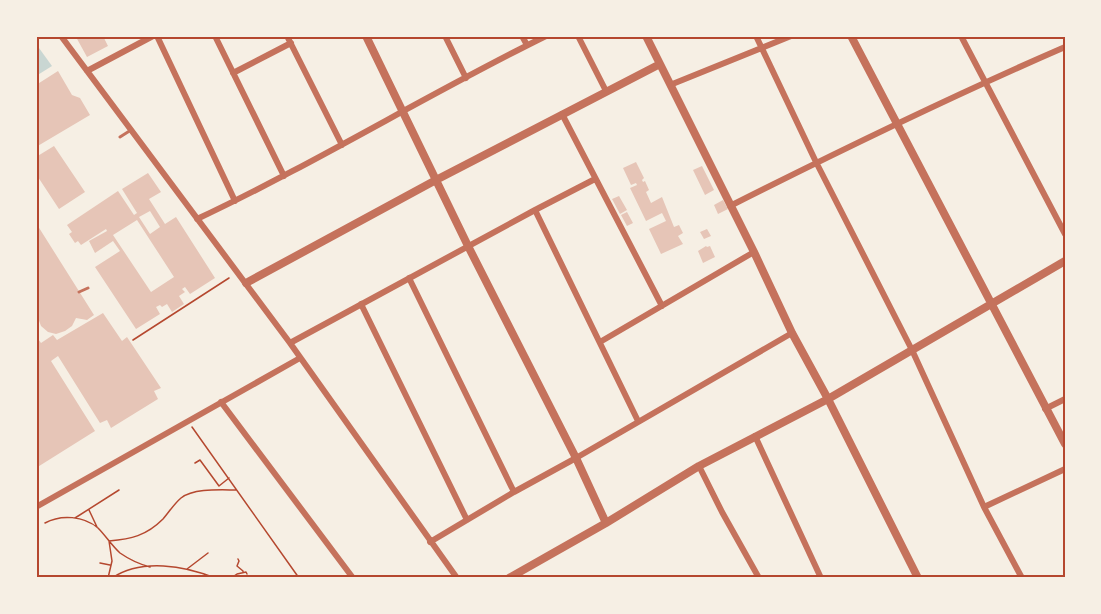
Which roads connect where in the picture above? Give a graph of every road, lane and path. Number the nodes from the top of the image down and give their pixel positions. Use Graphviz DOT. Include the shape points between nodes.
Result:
graph roads {
  1 [pos="61,36"];
  2 [pos="155,36"];
  3 [pos="215,36"];
  4 [pos="287,36"];
  5 [pos="366,36"];
  6 [pos="445,36"];
  7 [pos="522,36"];
  8 [pos="546,36"];
  9 [pos="578,36"];
  10 [pos="646,36"];
  11 [pos="756,36"];
  12 [pos="791,36"];
  13 [pos="851,36"];
  14 [pos="961,36"];
  15 [pos="291,43"];
  16 [pos="527,45"];
  17 [pos="1065,47"];
  18 [pos="761,48"];
  19 [pos="660,63"];
  20 [pos="87,71"];
  21 [pos="233,73"];
  22 [pos="466,78"];
  23 [pos="985,81"];
  24 [pos="670,85"];
  25 [pos="606,91"];
  26 [pos="403,111"];
  27 [pos="561,114"];
  28 [pos="897,124"];
  29 [pos="131,130"];
  30 [pos="120,137"];
  31 [pos="342,145"];
  32 [pos="816,162"];
  33 [pos="284,176"];
  34 [pos="595,178"];
  35 [pos="436,180"];
  36 [pos="235,201"];
  37 [pos="730,206"];
  38 [pos="535,210"];
  39 [pos="197,219"];
  40 [pos="1065,234"];
  41 [pos="468,246"];
  42 [pos="754,252"];
  43 [pos="1065,261"];
  44 [pos="229,278"];
  45 [pos="409,278"];
  46 [pos="246,284"];
  47 [pos="88,288"];
  48 [pos="79,292"];
  49 [pos="360,304"];
  50 [pos="992,304"];
  51 [pos="662,306"];
  52 [pos="792,333"];
  53 [pos="133,340"];
  54 [pos="600,342"];
  55 [pos="290,343"];
  56 [pos="912,350"];
  57 [pos="300,358"];
  58 [pos="828,399"];
  59 [pos="1065,399"];
  60 [pos="221,402"];
  61 [pos="1045,409"];
  62 [pos="638,421"];
  63 [pos="188,422"];
  64 [pos="755,436"];
  65 [pos="1065,444"];
  66 [pos="576,458"];
  67 [pos="195,463"];
  68 [pos="699,466"];
  69 [pos="1065,469"];
  70 [pos="229,478"];
  71 [pos="119,490"];
  72 [pos="236,490"];
  73 [pos="514,492"];
  74 [pos="36,507"];
  75 [pos="984,507"];
  76 [pos="88,509"];
  77 [pos="75,518"];
  78 [pos="467,520"];
  79 [pos="45,523"];
  80 [pos="606,523"];
  81 [pos="98,528"];
  82 [pos="108,541"];
  83 [pos="430,542"];
  84 [pos="208,553"];
  85 [pos="238,559"];
  86 [pos="100,563"];
  87 [pos="111,565"];
  88 [pos="150,567"];
  89 [pos="187,569"];
  90 [pos="243,573"];
  91 [pos="248,574"];
  92 [pos="108,578"];
  93 [pos="112,578"];
  94 [pos="215,578"];
  95 [pos="231,578"];
  96 [pos="299,578"];
  97 [pos="353,578"];
  98 [pos="457,578"];
  99 [pos="509,578"];
  100 [pos="759,578"];
  101 [pos="821,578"];
  102 [pos="918,578"];
  103 [pos="1022,578"];
  1 -- 20 [label="street"];
  2 -- 20 [label="street"];
  2 -- 36 [label="street"];
  3 -- 21 [label="street"];
  4 -- 15 [label="street"];
  5 -- 26 [label="street"];
  6 -- 22 [label="street"];
  7 -- 16 [label="street"];
  8 -- 16 [label="street"];
  9 -- 25 [label="street"];
  10 -- 19 [label="street"];
  11 -- 18 [label="street"];
  12 -- 18 [label="street"];
  13 -- 28 [label="street"];
  14 -- 23 [label="street"];
  15 -- 21 [label="street"];
  15 -- 31 [label="street"];
  16 -- 22 [label="street"];
  17 -- 23 [label="street"];
  18 -- 24 [label="street"];
  18 -- 32 [label="street"];
  19 -- 24 [label="street"];
  19 -- 25 [label="street"];
  20 -- 29 [label="street"];
  21 -- 33 [label="street"];
  22 -- 26 [label="street"];
  23 -- 28 [label="street"];
  23 -- 40 [label="street"];
  24 -- 37 [label="street"];
  25 -- 27 [label="street"];
  26 -- 31 [label="street"];
  26 -- 35 [label="street"];
  27 -- 34 [label="street"];
  27 -- 35 [label="street"];
  28 -- 32 [label="street"];
  28 -- 50 [label="street"];
  29 -- 30 [label="lane"];
  29 -- 39 [label="street"];
  31 -- 33 [label="street"];
  32 -- 37 [label="street"];
  32 -- 56 [label="street"];
  33 -- 36 [label="street"];
  34 -- 38 [label="street"];
  34 -- 51 [label="street"];
  35 -- 41 [label="street"];
  35 -- 46 [label="street"];
  36 -- 39 [label="street"];
  37 -- 42 [label="street"];
  38 -- 41 [label="street"];
  38 -- 54 [label="street"];
  39 -- 46 [label="street"];
  41 -- 45 [label="street"];
  41 -- 66 [label="street"];
  42 -- 51 [label="street"];
  42 -- 52 [label="street"];
  43 -- 50 [label="street"];
  44 -- 53 [label="path"];
  45 -- 49 [label="street"];
  45 -- 73 [label="street"];
  46 -- 55 [label="street"];
  47 -- 48 [label="lane"];
  49 -- 55 [label="street"];
  49 -- 78 [label="street"];
  50 -- 56 [label="street"];
  50 -- 61 [label="street"];
  51 -- 54 [label="street"];
  52 -- 58 [label="street"];
  52 -- 62 [label="street"];
  54 -- 62 [label="street"];
  55 -- 57 [label="street"];
  56 -- 58 [label="street"];
  56 -- 75 [label="street"];
  57 -- 60 [label="street"];
  57 -- 83 [label="street"];
  58 -- 64 [label="street"];
  58 -- 102 [label="street"];
  59 -- 61 [label="street"];
  60 -- 63 [label="street"];
  60 -- 97 [label="street"];
  61 -- 65 [label="street"];
  62 -- 66 [label="street"];
  63 -- 70 [label="path"];
  63 -- 74 [label="street"];
  64 -- 68 [label="street"];
  64 -- 101 [label="street"];
  66 -- 73 [label="street"];
  66 -- 80 [label="street"];
  67 -- 70 [label="path" via="200,460 219,486"];
  68 -- 80 [label="street"];
  68 -- 100 [label="street"];
  69 -- 75 [label="street"];
  70 -- 72 [label="path"];
  71 -- 76 [label="path"];
  72 -- 82 [label="path" via="190,494 150,530 137,537"];
  72 -- 96 [label="path"];
  73 -- 78 [label="street"];
  75 -- 103 [label="street"];
  76 -- 77 [label="path"];
  76 -- 81 [label="path"];
  77 -- 79 [label="path"];
  77 -- 81 [label="path"];
  78 -- 83 [label="street"];
  80 -- 99 [label="street"];
  81 -- 82 [label="path"];
  82 -- 87 [label="path"];
  82 -- 88 [label="path" via="135,562"];
  83 -- 98 [label="street"];
  84 -- 89 [label="path"];
  85 -- 90 [label="path" via="237,566"];
  86 -- 87 [label="path"];
  87 -- 92 [label="path"];
  88 -- 89 [label="path"];
  88 -- 93 [label="path"];
  89 -- 94 [label="path"];
  90 -- 91 [label="path"];
  90 -- 95 [label="path"];
}
